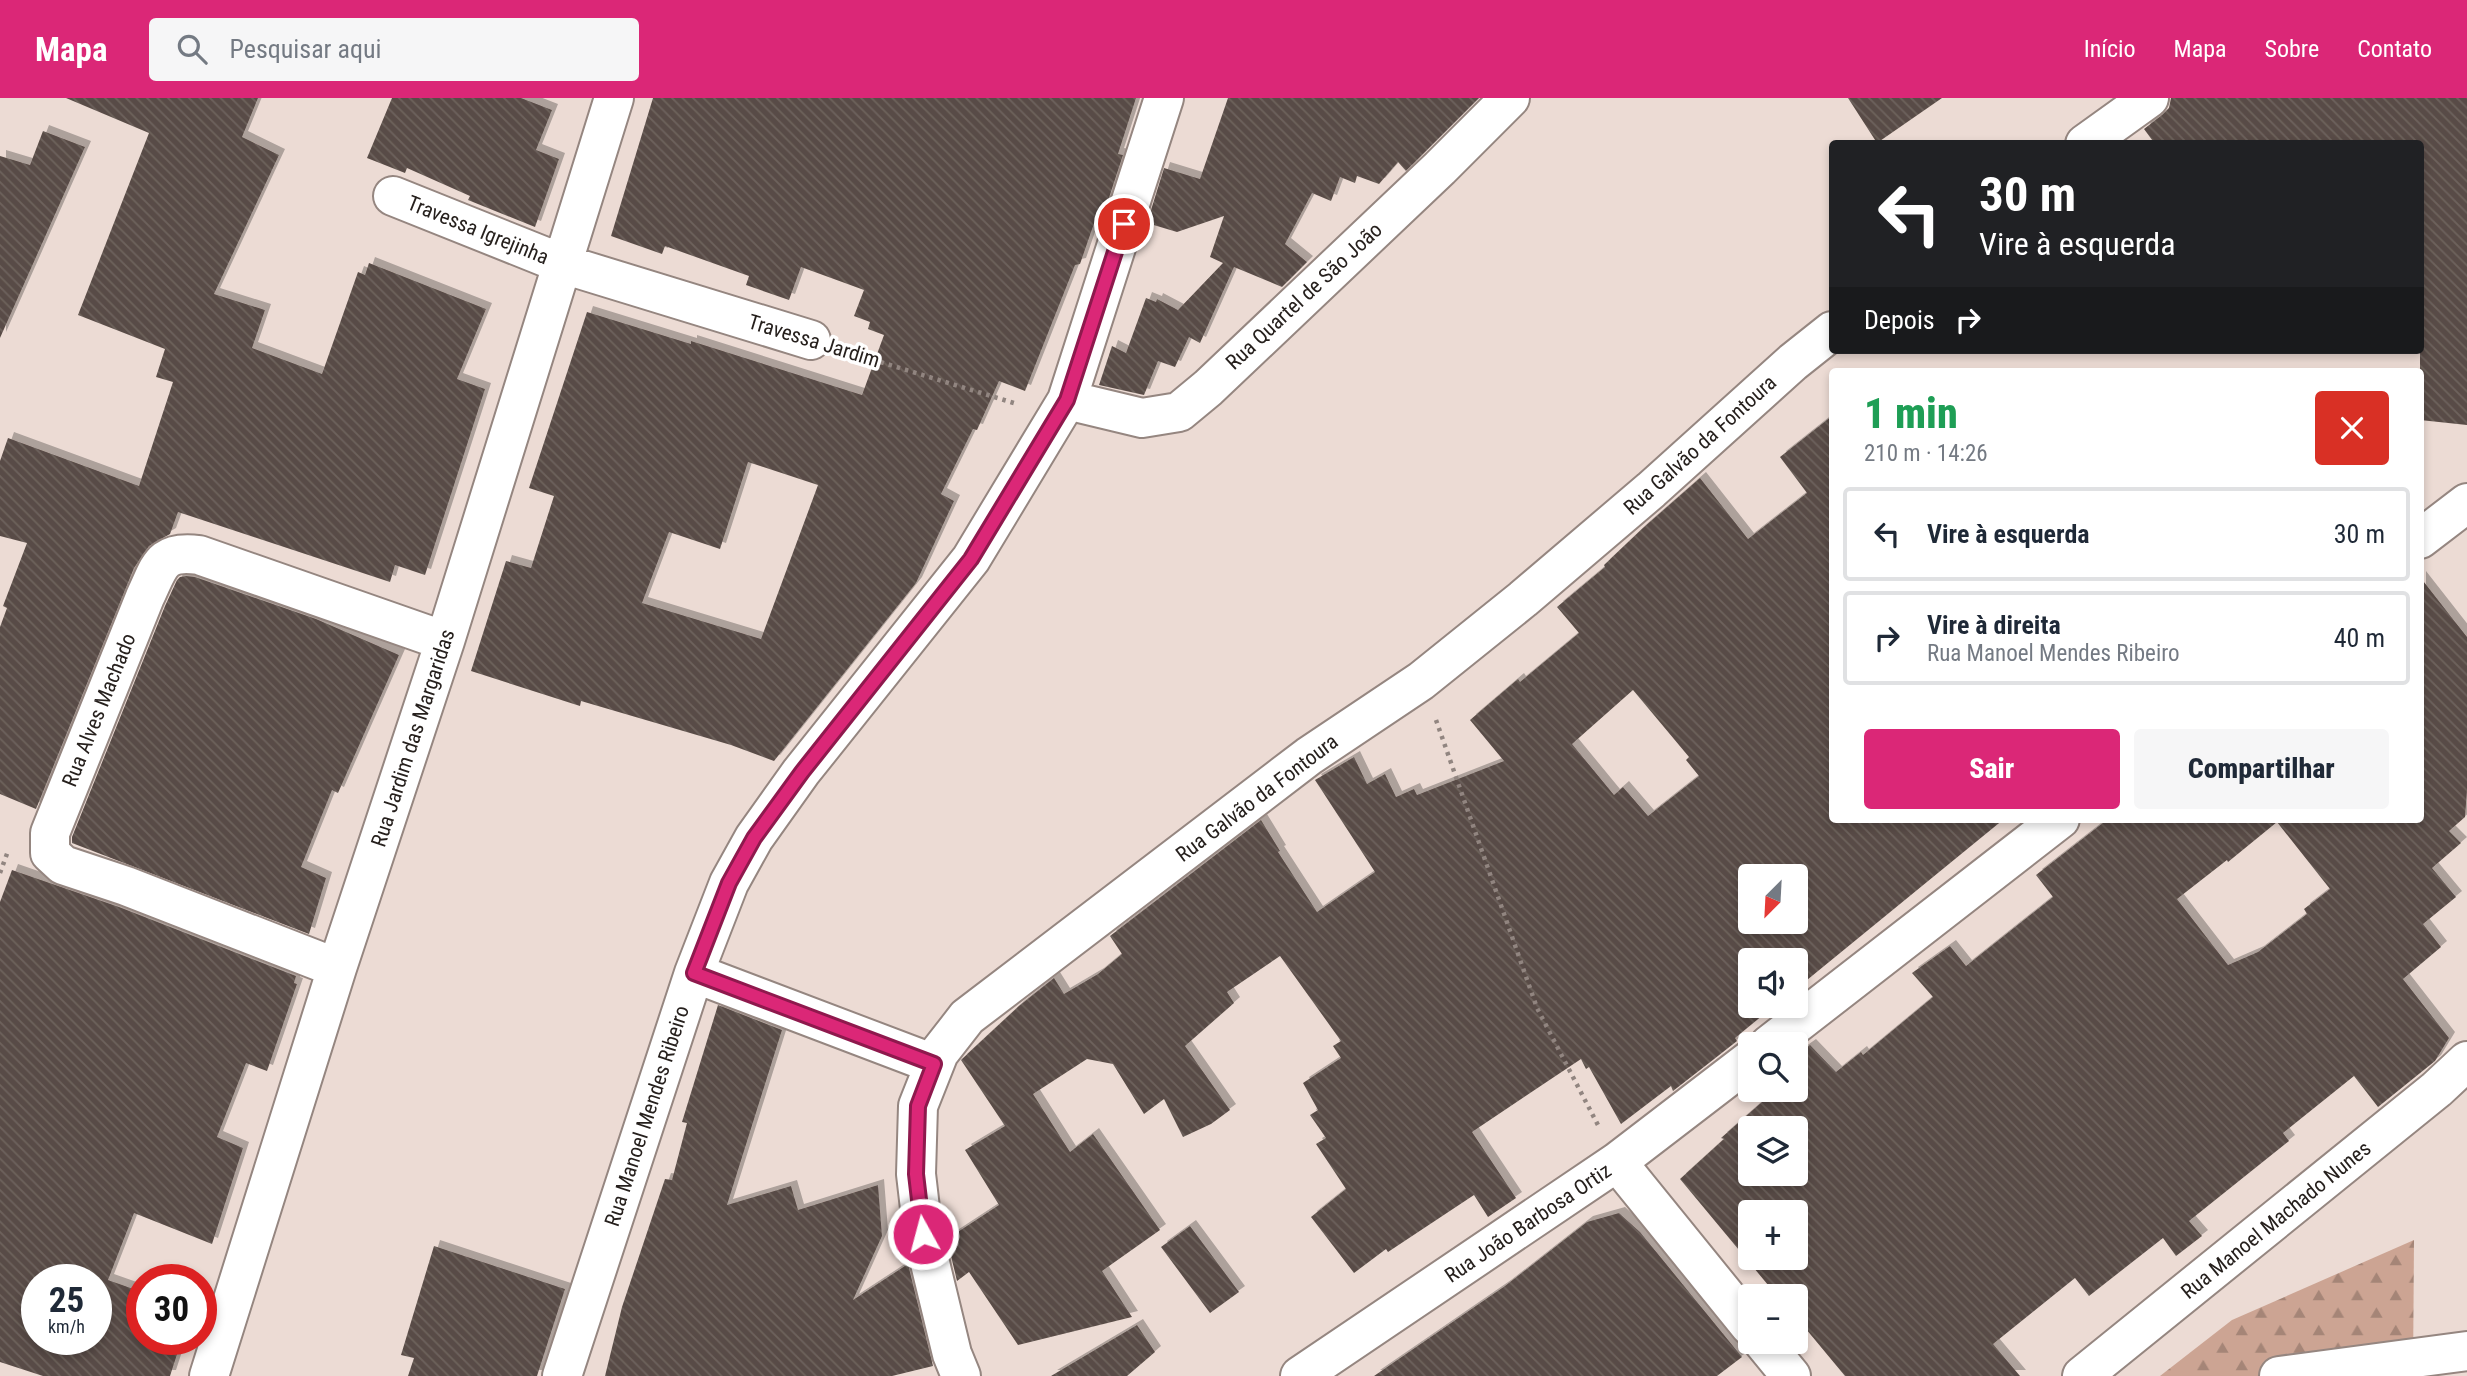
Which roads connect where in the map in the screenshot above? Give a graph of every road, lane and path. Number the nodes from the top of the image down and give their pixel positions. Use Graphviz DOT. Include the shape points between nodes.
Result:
graph roads {
  1 [pos="614,98"];
  2 [pos="1164,98"];
  3 [pos="1510,98"];
  4 [pos="2148,98"];
  5 [pos="2090,140"];
  6 [pos="393,196"];
  7 [pos="563,264"];
  8 [pos="1829,333"];
  9 [pos="811,340"];
  10 [pos="1067,400"];
  11 [pos="2467,503"];
  12 [pos="2424,536"];
  13 [pos="446,641"];
  14 [pos="1420,681"];
  15 [pos="2055,823"];
  16 [pos="337,968"];
  17 [pos="694,973"];
  18 [pos="1786,1032"];
  19 [pos="2467,1061"];
  20 [pos="934,1064"];
  21 [pos="1738,1069"];
  22 [pos="1618,1162"];
  23 [pos="1738,1311"];
  24 [pos="2467,1351"];
  25 [pos="1773,1354"];
  26 [pos="209,1376"];
  27 [pos="562,1376"];
  28 [pos="961,1376"];
  29 [pos="1300,1376"];
  30 [pos="1791,1376"];
  31 [pos="2082,1376"];
  32 [pos="2278,1376"];
  1 -- 7 [label="street, Rua Jardim das Margaridas"];
  2 -- 10 [label="street, Rua Manoel Mendes Ribeiro"];
  3 -- 10 [label="street, Rua Quartel de São João" via="1179,412 1142,418"];
  4 -- 5 [label="street"];
  6 -- 7 [label="street, Travessa Igrejinha"];
  7 -- 9 [label="street, Travessa Jardim"];
  7 -- 13 [label="street, Rua Jardim das Margaridas"];
  8 -- 14 [label="street, Rua Galvão da Fontoura" via="1523,599"];
  9 -- 10 [label="path, Travessa Jardim" via="1019,404"];
  10 -- 17 [label="street, Rua Manoel Mendes Ribeiro" via="971,559 754,838 729,883"];
  11 -- 12 [label="street"];
  13 -- 16 [label="street, Rua Jardim das Margaridas"];
  13 -- 16 [label="street, Rua Alves Machado" via="199,555 179,553 162,562 145,597 50,833 50,853 63,865"];
  14 -- 20 [label="street, Rua Galvão da Fontoura" via="1309,756 967,1017"];
  14 -- 22 [label="path" via="1537,1008"];
  15 -- 18 [label="street"];
  16 -- 26 [label="street, Rua Jardim das Margaridas"];
  17 -- 20 [label="street"];
  17 -- 27 [label="street, Rua Manoel Mendes Ribeiro"];
  19 -- 31 [label="street, Rua Manoel Machado Nunes"];
  20 -- 28 [label="street, Rua Galvão da Fontoura" via="918,1106 916,1174 923,1234"];
  21 -- 22 [label="street, Rua João Barbosa Ortiz"];
  22 -- 23 [label="street"];
  22 -- 29 [label="street, Rua João Barbosa Ortiz"];
  24 -- 32 [label="street"];
  25 -- 30 [label="street"];
}
